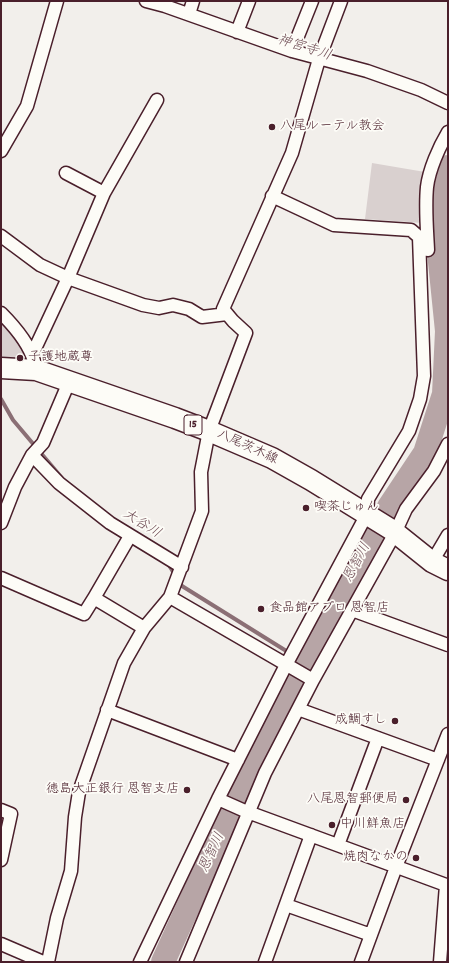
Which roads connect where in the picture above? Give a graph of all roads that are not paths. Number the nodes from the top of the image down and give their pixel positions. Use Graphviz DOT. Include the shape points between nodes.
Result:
graph roads {
  1 [pos="57,1"];
  2 [pos="146,1"];
  3 [pos="193,1"];
  4 [pos="249,1"];
  5 [pos="312,1"];
  6 [pos="341,1"];
  7 [pos="189,14"];
  8 [pos="237,32"];
  9 [pos="292,51"];
  10 [pos="319,59"];
  11 [pos="157,100"];
  12 [pos="448,102"];
  13 [pos="448,132"];
  14 [pos="1,151"];
  15 [pos="66,173"];
  16 [pos="104,193"];
  17 [pos="272,196"];
  18 [pos="1,236"];
  19 [pos="68,278"];
  20 [pos="1,313"];
  21 [pos="227,314"];
  22 [pos="34,362"];
  23 [pos="1,368"];
  24 [pos="424,376"];
  25 [pos="69,382"];
  26 [pos="209,431"];
  27 [pos="448,444"];
  28 [pos="32,455"];
  29 [pos="370,516"];
  30 [pos="1,523"];
  31 [pos="393,531"];
  32 [pos="448,535"];
  33 [pos="130,536"];
  34 [pos="440,566"];
  35 [pos="182,567"];
  36 [pos="1,578"];
  37 [pos="170,597"];
  38 [pos="94,598"];
  39 [pos="352,610"];
  40 [pos="144,628"];
  41 [pos="448,645"];
  42 [pos="286,665"];
  43 [pos="312,680"];
  44 [pos="298,709"];
  45 [pos="107,710"];
  46 [pos="448,734"];
  47 [pos="378,738"];
  48 [pos="238,760"];
  49 [pos="438,760"];
  50 [pos="218,799"];
  51 [pos="1,810"];
  52 [pos="246,812"];
  53 [pos="311,835"];
  54 [pos="338,845"];
  55 [pos="1,860"];
  56 [pos="396,867"];
  57 [pos="286,905"];
  58 [pos="371,935"];
  59 [pos="1,944"];
  60 [pos="43,962"];
  61 [pos="48,962"];
  62 [pos="140,962"];
  63 [pos="186,962"];
  64 [pos="265,962"];
  65 [pos="361,962"];
  66 [pos="440,962"];
  1 -- 14 [label="street" via="27,106"];
  2 -- 7 [label="street"];
  3 -- 7 [label="street"];
  4 -- 8 [label="street"];
  5 -- 9 [label="street"];
  6 -- 10 [label="street"];
  7 -- 8 [label="street"];
  8 -- 9 [label="street"];
  9 -- 10 [label="street"];
  10 -- 12 [label="street" via="367,71"];
  10 -- 17 [label="street" via="292,153"];
  11 -- 16 [label="street"];
  13 -- 24 [label="street" via="438,149 427,186 432,359"];
  15 -- 16 [label="street"];
  16 -- 19 [label="street"];
  17 -- 21 [label="street" via="223,309"];
  17 -- 24 [label="street" via="334,225 411,230 419,237"];
  18 -- 19 [label="street" via="40,266"];
  19 -- 21 [label="street" via="142,305 159,308 173,305 189,309 202,318"];
  19 -- 22 [label="street"];
  20 -- 22 [label="street" via="12,324"];
  21 -- 26 [label="street" via="246,333"];
  22 -- 23 [label="main road, 八尾茨木線 / 15"];
  22 -- 25 [label="main road, 八尾茨木線 / 15"];
  24 -- 29 [label="street" via="420,399 409,431 368,499"];
  25 -- 26 [label="main road, 八尾茨木線 / 15" via="144,406"];
  25 -- 28 [label="street" via="43,444"];
  26 -- 29 [label="main road, 八尾茨木線 / 15" via="272,458"];
  26 -- 35 [label="street" via="201,472 202,511"];
  27 -- 31 [label="street" via="434,471"];
  28 -- 30 [label="street" via="15,487"];
  28 -- 33 [label="street" via="60,483"];
  29 -- 31 [label="main road, 八尾茨木線 / 15"];
  29 -- 42 [label="street"];
  31 -- 34 [label="main road, 八尾茨木線 / 15"];
  31 -- 39 [label="street"];
  32 -- 34 [label="street"];
  33 -- 35 [label="street"];
  33 -- 38 [label="street"];
  35 -- 37 [label="street"];
  36 -- 38 [label="street" via="84,614"];
  37 -- 40 [label="street"];
  37 -- 42 [label="street"];
  38 -- 40 [label="street"];
  39 -- 41 [label="street"];
  39 -- 43 [label="street"];
  40 -- 45 [label="street" via="124,663"];
  42 -- 43 [label="street"];
  42 -- 48 [label="street"];
  43 -- 44 [label="street"];
  44 -- 47 [label="street"];
  44 -- 52 [label="street"];
  45 -- 48 [label="street"];
  45 -- 61 [label="street" via="79,792 71,871 57,918"];
  46 -- 49 [label="street"];
  47 -- 49 [label="street"];
  47 -- 54 [label="street"];
  48 -- 50 [label="street"];
  49 -- 56 [label="street"];
  50 -- 52 [label="street"];
  50 -- 62 [label="street"];
  51 -- 55 [label="street" via="11,814"];
  52 -- 53 [label="street"];
  52 -- 63 [label="street"];
  53 -- 54 [label="street"];
  53 -- 57 [label="street"];
  54 -- 56 [label="street"];
  56 -- 58 [label="street"];
  56 -- 66 [label="street" via="446,885"];
  57 -- 58 [label="street"];
  57 -- 64 [label="street"];
  58 -- 65 [label="street"];
  59 -- 60 [label="street"];
}
